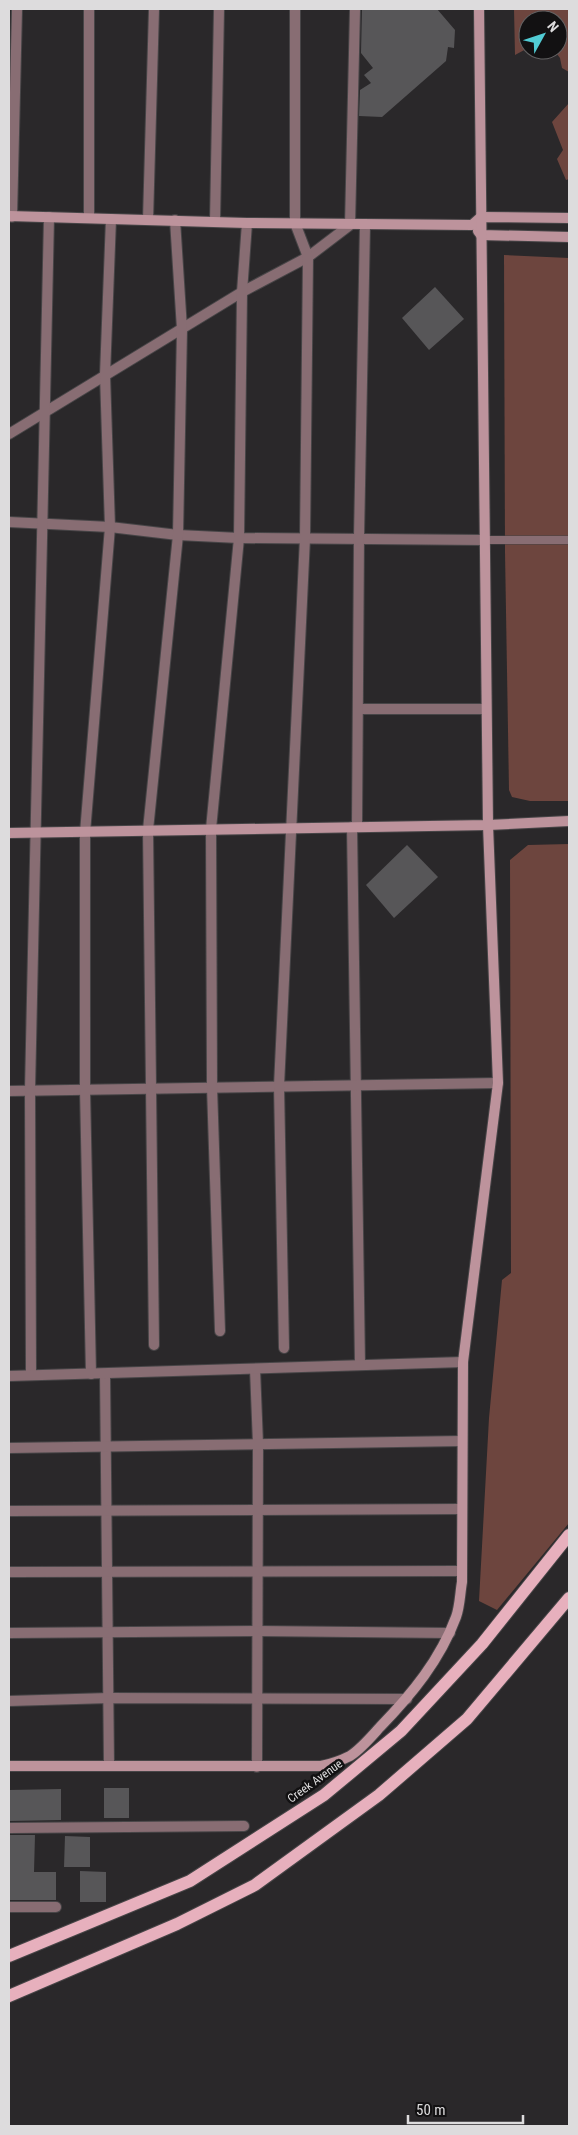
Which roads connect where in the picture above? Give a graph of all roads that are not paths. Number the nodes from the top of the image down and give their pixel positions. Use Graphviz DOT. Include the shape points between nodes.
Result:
graph roads {
  1 [pos="17,9"];
  2 [pos="89,9"];
  3 [pos="154,9"];
  4 [pos="219,9"];
  5 [pos="295,9"];
  6 [pos="355,9"];
  7 [pos="479,9"];
  8 [pos="10,216"];
  9 [pos="49,217"];
  10 [pos="481,217"];
  11 [pos="89,218"];
  12 [pos="569,218"];
  13 [pos="111,219"];
  14 [pos="148,220"];
  15 [pos="175,220"];
  16 [pos="215,221"];
  17 [pos="247,223"];
  18 [pos="295,223"];
  19 [pos="350,225"];
  20 [pos="365,225"];
  21 [pos="472,225"];
  22 [pos="481,235"];
  23 [pos="569,237"];
  24 [pos="308,256"];
  25 [pos="242,292"];
  26 [pos="182,329"];
  27 [pos="105,375"];
  28 [pos="45,412"];
  29 [pos="9,434"];
  30 [pos="9,522"];
  31 [pos="42,523"];
  32 [pos="110,526"];
  33 [pos="178,535"];
  34 [pos="359,537"];
  35 [pos="239,538"];
  36 [pos="305,538"];
  37 [pos="484,540"];
  38 [pos="569,540"];
  39 [pos="358,709"];
  40 [pos="486,709"];
  41 [pos="569,821"];
  42 [pos="488,825"];
  43 [pos="290,827"];
  44 [pos="355,827"];
  45 [pos="211,829"];
  46 [pos="148,830"];
  47 [pos="85,832"];
  48 [pos="9,833"];
  49 [pos="35,833"];
  50 [pos="498,1083"];
  51 [pos="355,1085"];
  52 [pos="279,1086"];
  53 [pos="151,1088"];
  54 [pos="212,1088"];
  55 [pos="30,1090"];
  56 [pos="85,1090"];
  57 [pos="9,1091"];
  58 [pos="220,1331"];
  59 [pos="154,1345"];
  60 [pos="284,1348"];
  61 [pos="463,1362"];
  62 [pos="360,1365"];
  63 [pos="256,1369"];
  64 [pos="31,1374"];
  65 [pos="91,1374"];
  66 [pos="105,1374"];
  67 [pos="9,1376"];
  68 [pos="462,1441"];
  69 [pos="258,1444"];
  70 [pos="107,1446"];
  71 [pos="9,1448"];
  72 [pos="461,1509"];
  73 [pos="107,1510"];
  74 [pos="9,1511"];
  75 [pos="258,1511"];
  76 [pos="569,1535"];
  77 [pos="257,1570"];
  78 [pos="108,1571"];
  79 [pos="9,1572"];
  80 [pos="461,1572"];
  81 [pos="569,1598"];
  82 [pos="257,1631"];
  83 [pos="9,1633"];
  84 [pos="108,1633"];
  85 [pos="450,1633"];
  86 [pos="109,1698"];
  87 [pos="257,1698"];
  88 [pos="407,1699"];
  89 [pos="9,1700"];
  90 [pos="9,1766"];
  91 [pos="110,1766"];
  92 [pos="257,1766"];
  93 [pos="244,1826"];
  94 [pos="9,1828"];
  95 [pos="9,1907"];
  96 [pos="56,1907"];
  97 [pos="9,1956"];
  98 [pos="9,1996"];
  1 -- 8 [label="street"];
  2 -- 11 [label="street"];
  3 -- 14 [label="street"];
  4 -- 16 [label="street"];
  5 -- 18 [label="street"];
  6 -- 19 [label="street"];
  7 -- 10 [label="street"];
  8 -- 9 [label="street"];
  9 -- 11 [label="street"];
  9 -- 28 [label="street"];
  10 -- 12 [label="street"];
  10 -- 21 [label="street"];
  10 -- 22 [label="street"];
  11 -- 13 [label="street"];
  13 -- 14 [label="street"];
  13 -- 27 [label="street"];
  14 -- 15 [label="street"];
  15 -- 16 [label="street"];
  15 -- 26 [label="street"];
  16 -- 17 [label="street"];
  17 -- 18 [label="street"];
  17 -- 25 [label="street"];
  18 -- 19 [label="street"];
  18 -- 24 [label="street"];
  19 -- 20 [label="street"];
  19 -- 24 [label="street"];
  20 -- 21 [label="street"];
  20 -- 34 [label="street"];
  21 -- 22 [label="street"];
  22 -- 23 [label="street"];
  22 -- 37 [label="street"];
  24 -- 25 [label="street"];
  24 -- 36 [label="street"];
  25 -- 26 [label="street"];
  25 -- 35 [label="street"];
  26 -- 27 [label="street"];
  26 -- 33 [label="street"];
  27 -- 28 [label="street"];
  27 -- 32 [label="street"];
  28 -- 29 [label="street"];
  28 -- 31 [label="street"];
  30 -- 31 [label="street"];
  31 -- 32 [label="street"];
  31 -- 49 [label="street"];
  32 -- 33 [label="street"];
  32 -- 47 [label="street"];
  33 -- 35 [label="street"];
  33 -- 46 [label="street"];
  34 -- 36 [label="street"];
  34 -- 37 [label="street"];
  34 -- 39 [label="street"];
  35 -- 36 [label="street"];
  35 -- 45 [label="street"];
  36 -- 43 [label="street"];
  37 -- 38 [label="lane"];
  37 -- 40 [label="street"];
  39 -- 40 [label="street"];
  39 -- 44 [label="street"];
  40 -- 42 [label="street"];
  41 -- 42 [label="street"];
  42 -- 44 [label="street"];
  42 -- 50 [label="street"];
  43 -- 44 [label="street"];
  43 -- 45 [label="street"];
  43 -- 52 [label="street"];
  44 -- 51 [label="street"];
  45 -- 46 [label="street"];
  45 -- 54 [label="street"];
  46 -- 47 [label="street"];
  46 -- 53 [label="street"];
  47 -- 49 [label="street"];
  47 -- 56 [label="street"];
  48 -- 49 [label="street"];
  49 -- 55 [label="street"];
  50 -- 51 [label="street"];
  50 -- 61 [label="street"];
  51 -- 52 [label="street"];
  51 -- 62 [label="street"];
  52 -- 54 [label="street"];
  52 -- 60 [label="street"];
  53 -- 54 [label="street"];
  53 -- 56 [label="street"];
  53 -- 59 [label="street"];
  54 -- 58 [label="street"];
  55 -- 56 [label="street"];
  55 -- 57 [label="street"];
  55 -- 64 [label="street"];
  56 -- 65 [label="street"];
  61 -- 62 [label="street"];
  61 -- 68 [label="street"];
  62 -- 63 [label="street"];
  63 -- 66 [label="street"];
  63 -- 69 [label="street"];
  64 -- 65 [label="street"];
  64 -- 67 [label="street"];
  65 -- 66 [label="street"];
  66 -- 70 [label="street"];
  68 -- 69 [label="street"];
  68 -- 72 [label="street"];
  69 -- 70 [label="street"];
  69 -- 75 [label="street"];
  70 -- 71 [label="street"];
  70 -- 73 [label="street"];
  72 -- 75 [label="street"];
  72 -- 80 [label="street"];
  73 -- 74 [label="street"];
  73 -- 75 [label="street"];
  73 -- 78 [label="street"];
  75 -- 77 [label="street"];
  76 -- 97 [label="main road, Creek Avenue" via="482,1644 401,1731 324,1795 190,1881"];
  77 -- 78 [label="street"];
  77 -- 80 [label="street"];
  77 -- 82 [label="street"];
  78 -- 79 [label="street"];
  78 -- 84 [label="street"];
  80 -- 85 [label="street" via="457,1614"];
  81 -- 98 [label="main road" via="467,1719 379,1795 255,1886 177,1924"];
  82 -- 84 [label="street"];
  82 -- 85 [label="street"];
  82 -- 87 [label="street"];
  83 -- 84 [label="street"];
  84 -- 86 [label="street"];
  85 -- 88 [label="street" via="425,1676"];
  86 -- 87 [label="street"];
  86 -- 89 [label="street"];
  86 -- 91 [label="street"];
  87 -- 88 [label="street"];
  87 -- 92 [label="street"];
  88 -- 92 [label="street" via="368,1740 338,1762 321,1766"];
  90 -- 91 [label="street"];
  91 -- 92 [label="street"];
  93 -- 94 [label="street"];
  95 -- 96 [label="street"];
}
